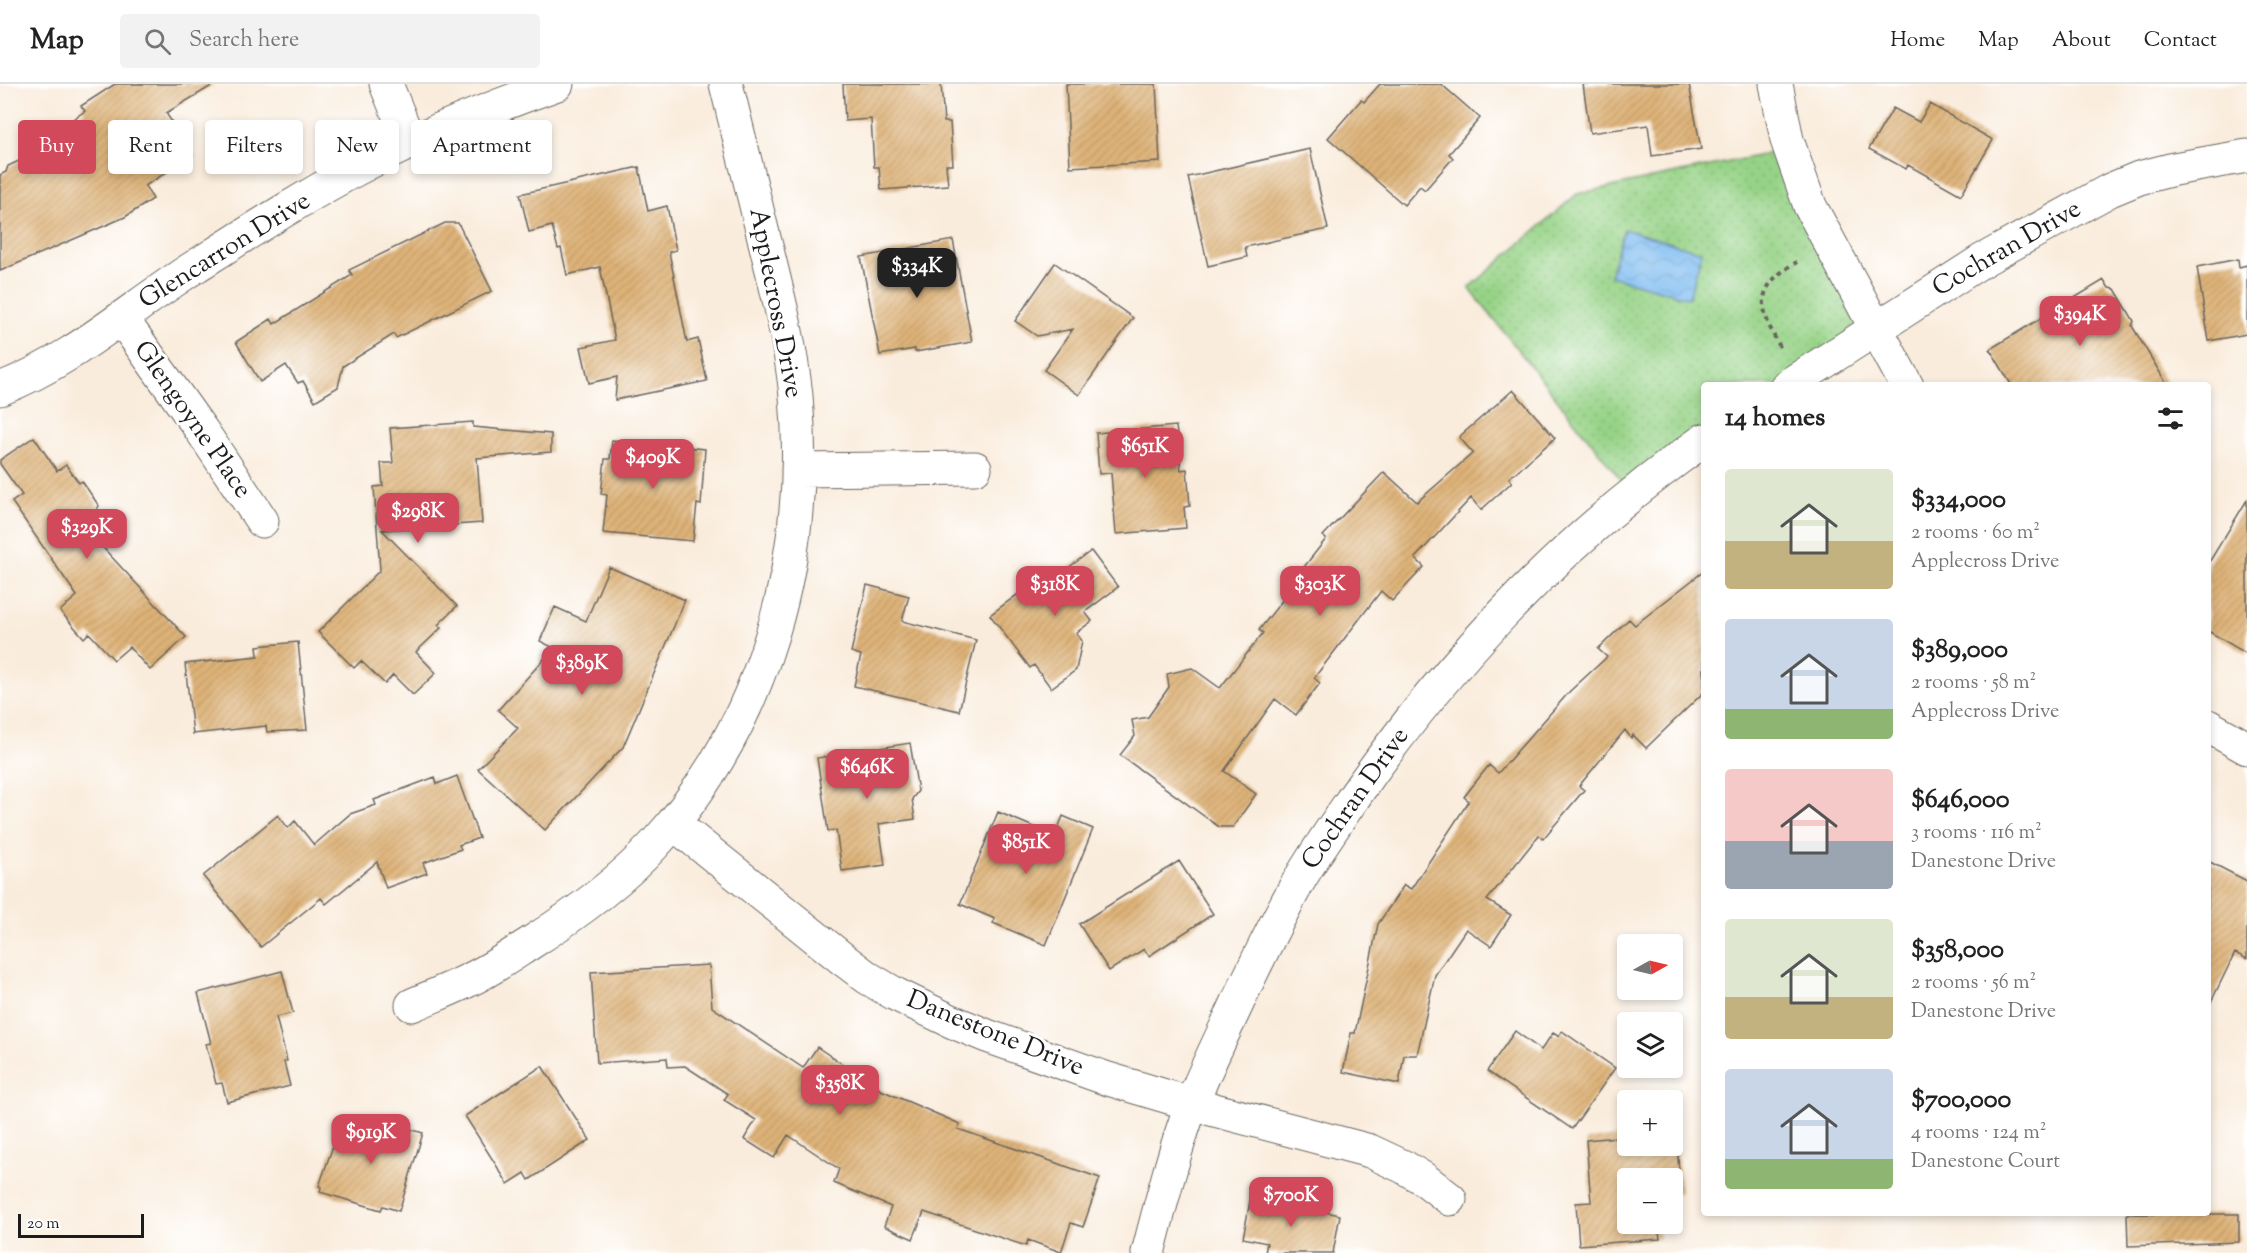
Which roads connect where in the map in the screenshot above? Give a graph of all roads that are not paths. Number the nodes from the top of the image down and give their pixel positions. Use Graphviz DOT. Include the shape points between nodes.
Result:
graph roads {
  1 [pos="386,84"];
  2 [pos="557,84"];
  3 [pos="726,84"];
  4 [pos="1776,84"];
  5 [pos="410,143"];
  6 [pos="2247,156"];
  7 [pos="122,319"];
  8 [pos="1876,328"];
  9 [pos="1793,382"];
  10 [pos="1905,382"];
  11 [pos="0,389"];
  12 [pos="1701,442"];
  13 [pos="975,468"];
  14 [pos="798,470"];
  15 [pos="262,522"];
  16 [pos="2211,728"];
  17 [pos="2247,748"];
  18 [pos="673,823"];
  19 [pos="412,1005"];
  20 [pos="1192,1104"];
  21 [pos="1450,1199"];
  22 [pos="1148,1253"];
  1 -- 5 [label="street"];
  2 -- 5 [label="street, Glencarron Drive"];
  3 -- 14 [label="street, Applecross Drive" via="787,336 796,397"];
  4 -- 8 [label="street" via="1787,140 1810,206"];
  5 -- 7 [label="street, Glencarron Drive" via="366,164 249,234 157,291"];
  6 -- 8 [label="street, Cochran Drive" via="2174,169 2110,190 1983,260"];
  7 -- 11 [label="street, Glencarron Drive" via="35,374"];
  7 -- 15 [label="street, Glengoyne Place"];
  8 -- 9 [label="street, Cochran Drive"];
  8 -- 10 [label="street"];
  12 -- 20 [label="street, Cochran Drive" via="1640,488 1530,586 1406,724 1299,882 1258,960"];
  13 -- 14 [label="street"];
  14 -- 18 [label="street, Applecross Drive" via="793,540 768,652 714,765"];
  16 -- 17 [label="street"];
  18 -- 19 [label="street, Applecross Drive" via="622,875 555,928 489,970"];
  18 -- 20 [label="street, Danestone Drive" via="844,960 895,994 987,1036"];
  20 -- 21 [label="street, Danestone Drive" via="1370,1151 1394,1161"];
  20 -- 22 [label="street, Cochran Drive"];
}
